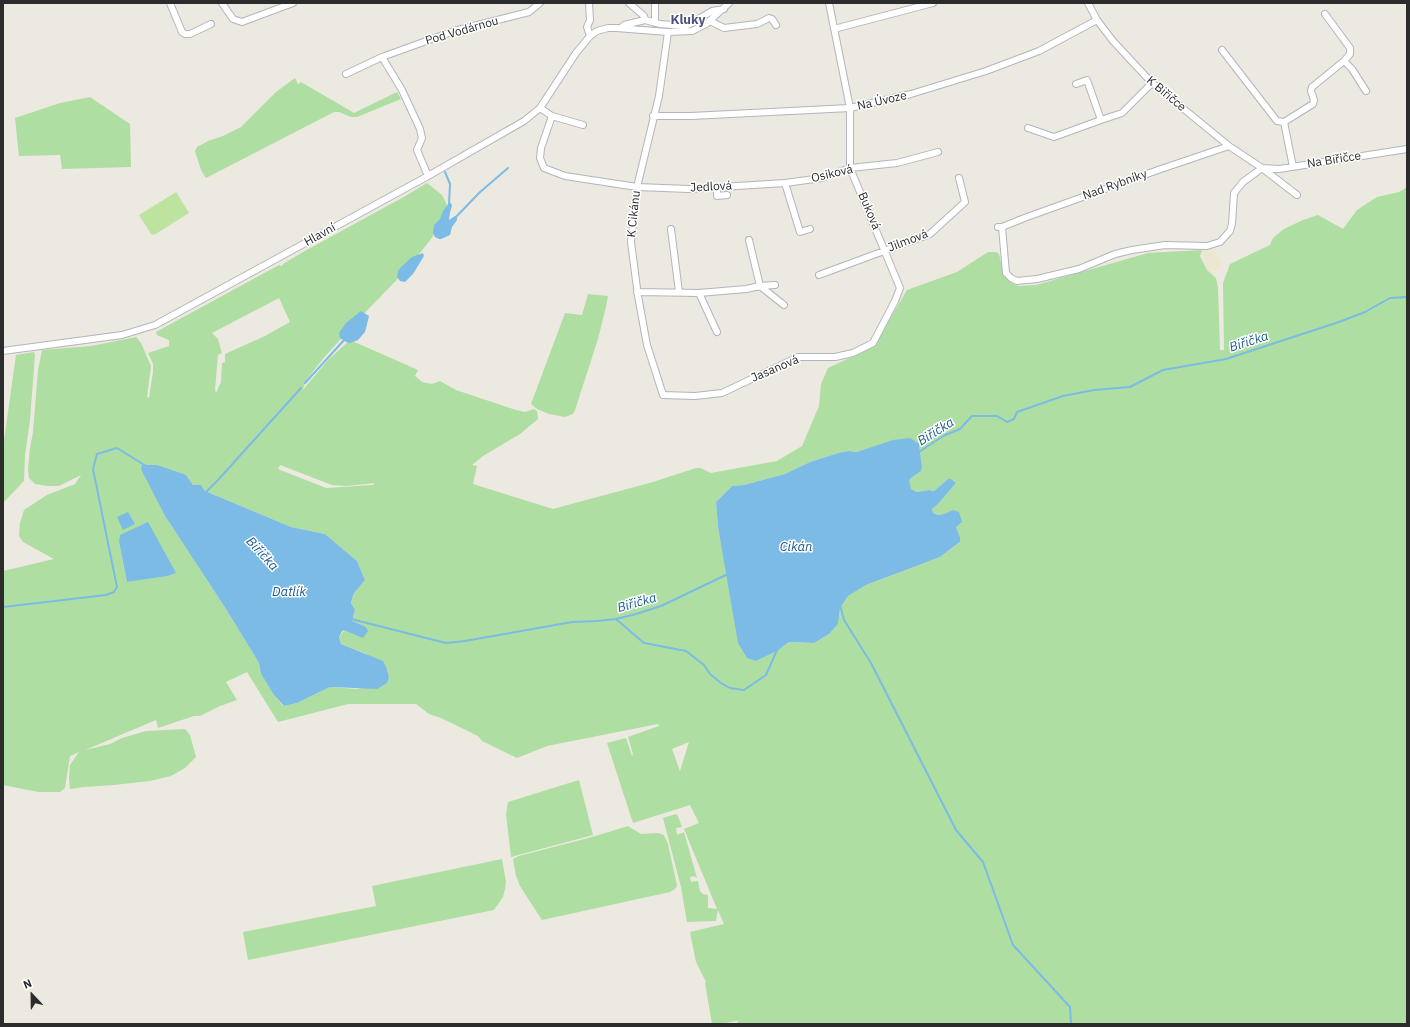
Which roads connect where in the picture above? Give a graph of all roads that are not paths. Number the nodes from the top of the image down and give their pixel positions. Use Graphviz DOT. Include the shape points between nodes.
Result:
graph roads {
  1 [pos="170,3"];
  2 [pos="222,3"];
  3 [pos="293,3"];
  4 [pos="540,3"];
  5 [pos="589,3"];
  6 [pos="629,3"];
  7 [pos="655,3"];
  8 [pos="729,3"];
  9 [pos="829,3"];
  10 [pos="933,3"];
  11 [pos="1088,3"];
  12 [pos="724,8"];
  13 [pos="1325,14"];
  14 [pos="645,20"];
  15 [pos="1097,20"];
  16 [pos="710,21"];
  17 [pos="655,23"];
  18 [pos="210,24"];
  19 [pos="776,25"];
  20 [pos="621,28"];
  21 [pos="834,29"];
  22 [pos="668,32"];
  23 [pos="590,36"];
  24 [pos="1222,50"];
  25 [pos="382,57"];
  26 [pos="1344,61"];
  27 [pos="346,74"];
  28 [pos="1152,83"];
  29 [pos="1076,84"];
  30 [pos="1366,91"];
  31 [pos="540,108"];
  32 [pos="850,108"];
  33 [pos="552,116"];
  34 [pos="653,116"];
  35 [pos="1101,120"];
  36 [pos="1284,122"];
  37 [pos="583,124"];
  38 [pos="1028,128"];
  39 [pos="1230,146"];
  40 [pos="1407,149"];
  41 [pos="938,152"];
  42 [pos="1293,167"];
  43 [pos="850,168"];
  44 [pos="1262,168"];
  45 [pos="428,176"];
  46 [pos="959,178"];
  47 [pos="785,183"];
  48 [pos="637,187"];
  49 [pos="717,187"];
  50 [pos="727,195"];
  51 [pos="1297,195"];
  52 [pos="671,229"];
  53 [pos="810,229"];
  54 [pos="749,240"];
  55 [pos="885,249"];
  56 [pos="819,275"];
  57 [pos="775,285"];
  58 [pos="760,286"];
  59 [pos="900,288"];
  60 [pos="637,292"];
  61 [pos="679,292"];
  62 [pos="699,293"];
  63 [pos="784,305"];
  64 [pos="717,332"];
  65 [pos="3,351"];
  66 [pos="663,395"];
  1 -- 18 [label="street" via="185,34"];
  2 -- 3 [label="street" via="233,19 242,22"];
  4 -- 25 [label="street, Pod Vodárnou" via="529,12 454,31"];
  5 -- 23 [label="street" via="590,20 587,27"];
  6 -- 14 [label="street" via="644,16"];
  7 -- 17 [label="street"];
  8 -- 12 [label="street, Hlavní"];
  9 -- 21 [label="street, Buková"];
  10 -- 21 [label="street"];
  11 -- 15 [label="street, K Biřičce"];
  12 -- 16 [label="street, Hlavní"];
  12 -- 17 [label="street, Hlavní" via="712,10 685,26"];
  13 -- 26 [label="street" via="1350,48 1350,54"];
  14 -- 17 [label="street, Hlavní"];
  14 -- 20 [label="street, Hlavní"];
  15 -- 28 [label="street, K Biřičce"];
  15 -- 32 [label="street, Na Úvoze" via="1039,51 986,71 911,94"];
  16 -- 19 [label="street" via="724,28 757,24 769,18"];
  16 -- 22 [label="street, Hlavní" via="692,31"];
  20 -- 22 [label="street, Hlavní"];
  20 -- 23 [label="street, Hlavní" via="608,28"];
  21 -- 32 [label="street, Buková"];
  22 -- 34 [label="street, K Cikánu" via="659,96"];
  23 -- 31 [label="street, Hlavní"];
  24 -- 36 [label="street" via="1277,120"];
  25 -- 27 [label="street, Pod Vodárnou"];
  25 -- 45 [label="street" via="402,90 420,129 422,138 417,150"];
  26 -- 30 [label="street"];
  26 -- 36 [label="street" via="1312,87 1313,104"];
  28 -- 35 [label="street" via="1122,113"];
  28 -- 39 [label="street, K Biřičce"];
  29 -- 35 [label="street" via="1087,80"];
  31 -- 33 [label="street"];
  31 -- 45 [label="street, Hlavní" via="524,121"];
  32 -- 34 [label="street, Na Úvoze"];
  32 -- 43 [label="street, Buková"];
  33 -- 37 [label="street"];
  33 -- 48 [label="street, Jedlová" via="541,148 540,158 544,168 565,176"];
  34 -- 48 [label="street, K Cikánu"];
  35 -- 38 [label="street" via="1054,137"];
  36 -- 42 [label="street"];
  39 -- 44 [label="street, K Biřičce"];
  39 -- 44 [label="street, Nad Rybníky" via="1000,227 1006,273 1017,281 1038,279 1079,269 1132,250 1165,245 1215,244 1225,238 1230,231 1234,193 1243,182"];
  40 -- 42 [label="street, Na Biřičce"];
  41 -- 43 [label="street, Osiková" via="897,163"];
  42 -- 44 [label="street, Na Biřičce"];
  43 -- 47 [label="street, Osiková" via="822,178"];
  43 -- 55 [label="street, Buková"];
  44 -- 51 [label="street, K Biřičce"];
  45 -- 65 [label="street, Hlavní" via="155,325 122,335"];
  46 -- 55 [label="street, Jilmová" via="965,202 930,234"];
  47 -- 49 [label="street, Jedlová"];
  47 -- 53 [label="street" via="800,232"];
  48 -- 49 [label="street, Jedlová"];
  48 -- 60 [label="street, K Cikánu" via="631,242"];
  49 -- 50 [label="street" via="717,196"];
  52 -- 61 [label="street"];
  54 -- 58 [label="street"];
  55 -- 56 [label="street, Jilmová"];
  55 -- 59 [label="street, Buková"];
  57 -- 58 [label="street"];
  58 -- 62 [label="street"];
  58 -- 63 [label="street"];
  59 -- 66 [label="street, Jasanová" via="873,343 853,353 834,357 798,357 722,393 695,396"];
  60 -- 61 [label="street"];
  60 -- 66 [label="street, K Cikánu" via="647,345"];
  61 -- 62 [label="street"];
  62 -- 64 [label="street"];
}
